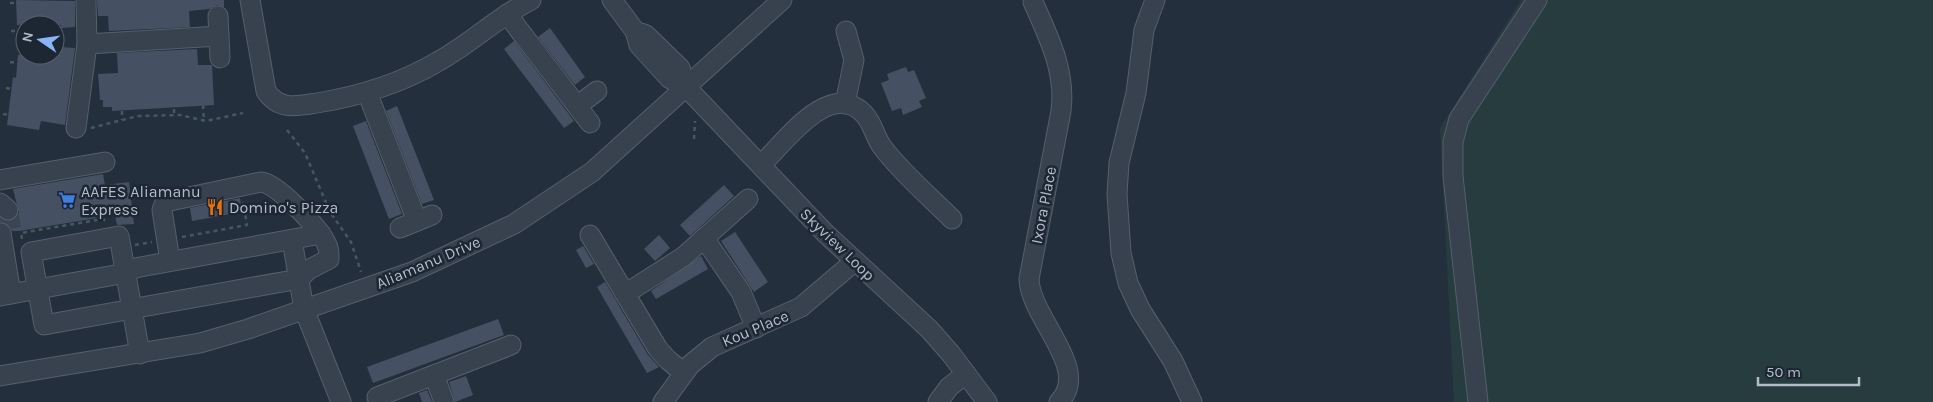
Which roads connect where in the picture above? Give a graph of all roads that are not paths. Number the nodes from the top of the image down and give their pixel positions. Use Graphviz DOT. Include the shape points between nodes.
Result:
graph roads {
  1 [pos="86,0"];
  2 [pos="250,0"];
  3 [pos="531,0"];
  4 [pos="612,0"];
  5 [pos="782,0"];
  6 [pos="1155,0"];
  7 [pos="1536,0"];
  8 [pos="1033,2"];
  9 [pos="507,14"];
  10 [pos="218,16"];
  11 [pos="846,30"];
  12 [pos="219,36"];
  13 [pos="87,44"];
  14 [pos="220,58"];
  15 [pos="686,88"];
  16 [pos="597,91"];
  17 [pos="366,92"];
  18 [pos="845,104"];
  19 [pos="577,106"];
  20 [pos="590,123"];
  21 [pos="76,128"];
  22 [pos="105,162"];
  23 [pos="761,165"];
  24 [pos="0,180"];
  25 [pos="748,199"];
  26 [pos="952,219"];
  27 [pos="400,228"];
  28 [pos="7,232"];
  29 [pos="321,234"];
  30 [pos="590,235"];
  31 [pos="704,238"];
  32 [pos="292,240"];
  33 [pos="170,261"];
  34 [pos="855,261"];
  35 [pos="3,263"];
  36 [pos="126,273"];
  37 [pos="299,279"];
  38 [pos="38,289"];
  39 [pos="625,294"];
  40 [pos="6,295"];
  41 [pos="132,309"];
  42 [pos="304,309"];
  43 [pos="756,328"];
  44 [pos="511,345"];
  45 [pos="140,354"];
  46 [pos="684,373"];
  47 [pos="966,374"];
  48 [pos="434,375"];
  49 [pos="0,376"];
  50 [pos="377,397"];
  51 [pos="341,402"];
  52 [pos="444,402"];
  53 [pos="663,402"];
  54 [pos="938,402"];
  55 [pos="987,402"];
  56 [pos="1059,402"];
  57 [pos="1192,402"];
  58 [pos="1478,402"];
  1 -- 13 [label="street"];
  2 -- 17 [label="street" via="264,85 275,101 284,106 294,106 349,98"];
  3 -- 9 [label="street"];
  4 -- 15 [label="street, Skyview Loop" via="635,31 639,45 669,78"];
  5 -- 15 [label="street, Aliamanu Drive"];
  6 -- 57 [label="street" via="1144,30 1136,93 1119,163 1117,194 1121,253 1128,283 1140,309 1173,361"];
  7 -- 58 [label="street" via="1460,119 1453,142 1453,176"];
  8 -- 56 [label="street, Ixora Place" via="1057,58 1063,90 1029,279 1034,304 1069,370 1068,390"];
  9 -- 17 [label="street" via="440,61"];
  9 -- 19 [label="street"];
  10 -- 12 [label="street"];
  11 -- 18 [label="street" via="854,60"];
  12 -- 13 [label="street"];
  12 -- 14 [label="street"];
  13 -- 21 [label="street"];
  15 -- 23 [label="street, Skyview Loop"];
  15 -- 42 [label="street, Aliamanu Drive" via="592,172 514,224 412,272"];
  16 -- 19 [label="street"];
  17 -- 27 [label="street" via="425,218"];
  18 -- 23 [label="street" via="828,105 817,110"];
  18 -- 26 [label="street" via="864,114 887,153"];
  19 -- 20 [label="street"];
  22 -- 24 [label="street"];
  23 -- 34 [label="street, Skyview Loop" via="824,233"];
  25 -- 31 [label="street"];
  28 -- 35 [label="street"];
  29 -- 32 [label="street"];
  29 -- 33 [label="street" via="272,186 261,182 240,185 165,202 162,210"];
  29 -- 37 [label="street" via="327,244 329,259"];
  30 -- 39 [label="street"];
  31 -- 39 [label="street" via="683,257"];
  31 -- 43 [label="street" via="741,292"];
  32 -- 33 [label="street"];
  32 -- 37 [label="street"];
  33 -- 36 [label="street"];
  34 -- 43 [label="street, Kou Place" via="802,307"];
  34 -- 47 [label="street, Skyview Loop" via="929,329"];
  35 -- 40 [label="street"];
  36 -- 38 [label="street"];
  36 -- 38 [label="street" via="119,236 41,250 31,252"];
  36 -- 41 [label="street"];
  37 -- 41 [label="street"];
  37 -- 42 [label="street"];
  38 -- 40 [label="street"];
  38 -- 41 [label="street" via="44,325"];
  39 -- 46 [label="street" via="662,355"];
  41 -- 45 [label="street"];
  42 -- 45 [label="street, Aliamanu Drive" via="200,343"];
  42 -- 51 [label="street"];
  43 -- 46 [label="street, Kou Place" via="712,348"];
  44 -- 48 [label="street"];
  45 -- 49 [label="street, Aliamanu Drive"];
  46 -- 53 [label="street, Kou Place"];
  47 -- 54 [label="street" via="949,387"];
  47 -- 55 [label="street, Skyview Loop"];
  48 -- 50 [label="street"];
  48 -- 52 [label="street"];
}
